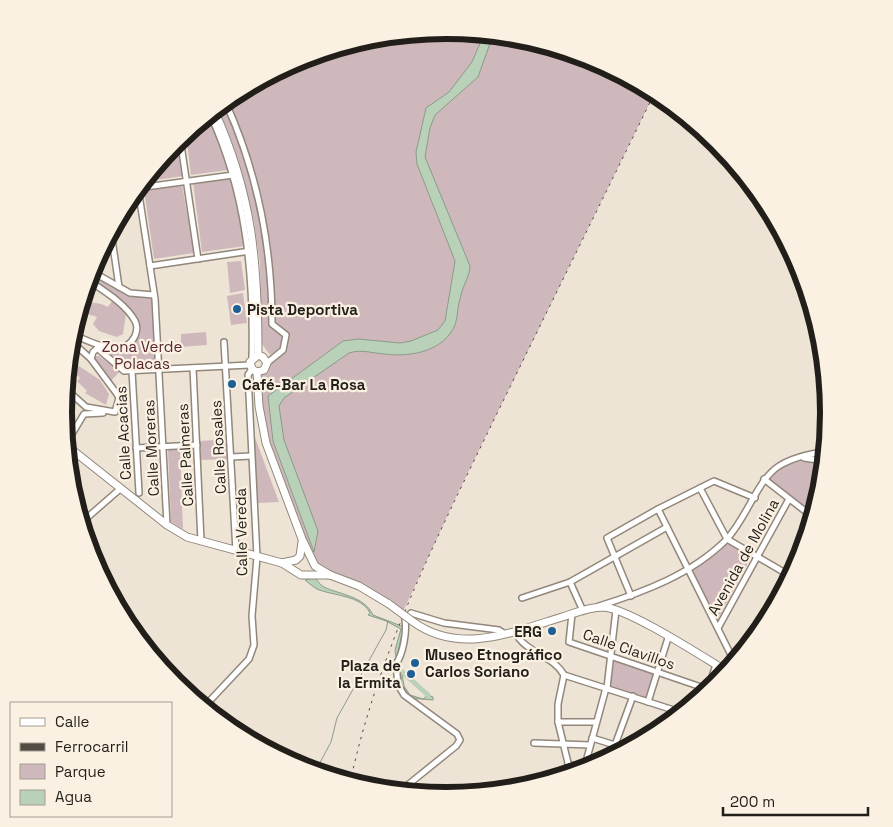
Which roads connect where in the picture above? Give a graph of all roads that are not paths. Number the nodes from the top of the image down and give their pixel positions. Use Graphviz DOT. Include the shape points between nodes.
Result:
graph roads {
  1 [pos="229,108"];
  2 [pos="217,117"];
  3 [pos="213,121"];
  4 [pos="182,149"];
  5 [pos="233,175"];
  6 [pos="187,181"];
  7 [pos="148,187"];
  8 [pos="140,198"];
  9 [pos="113,243"];
  10 [pos="250,251"];
  11 [pos="198,259"];
  12 [pos="150,266"];
  13 [pos="98,275"];
  14 [pos="95,285"];
  15 [pos="119,287"];
  16 [pos="154,295"];
  17 [pos="80,338"];
  18 [pos="224,342"];
  19 [pos="78,347"];
  20 [pos="99,347"];
  21 [pos="91,359"];
  22 [pos="266,363"];
  23 [pos="254,364"];
  24 [pos="226,366"];
  25 [pos="193,368"];
  26 [pos="160,369"];
  27 [pos="132,371"];
  28 [pos="73,394"];
  29 [pos="109,412"];
  30 [pos="250,428"];
  31 [pos="262,428"];
  32 [pos="73,433"];
  33 [pos="197,445"];
  34 [pos="163,446"];
  35 [pos="136,448"];
  36 [pos="74,451"];
  37 [pos="819,453"];
  38 [pos="251,456"];
  39 [pos="231,457"];
  40 [pos="797,458"];
  41 [pos="818,460"];
  42 [pos="764,479"];
  43 [pos="700,488"];
  44 [pos="120,489"];
  45 [pos="139,494"];
  46 [pos="755,498"];
  47 [pos="789,499"];
  48 [pos="658,509"];
  49 [pos="807,513"];
  50 [pos="87,518"];
  51 [pos="167,525"];
  52 [pos="667,527"];
  53 [pos="302,539"];
  54 [pos="727,539"];
  55 [pos="201,541"];
  56 [pos="236,551"];
  57 [pos="614,556"];
  58 [pos="257,557"];
  59 [pos="311,557"];
  60 [pos="298,558"];
  61 [pos="758,558"];
  62 [pos="282,563"];
  63 [pos="315,566"];
  64 [pos="688,569"];
  65 [pos="295,570"];
  66 [pos="786,573"];
  67 [pos="310,574"];
  68 [pos="330,575"];
  69 [pos="570,582"];
  70 [pos="631,596"];
  71 [pos="522,598"];
  72 [pos="590,608"];
  73 [pos="616,610"];
  74 [pos="583,611"];
  75 [pos="572,614"];
  76 [pos="718,628"];
  77 [pos="515,632"];
  78 [pos="504,634"];
  79 [pos="668,638"];
  80 [pos="612,655"];
  81 [pos="732,656"];
  82 [pos="716,665"];
  83 [pos="721,668"];
  84 [pos="658,671"];
  85 [pos="564,675"];
  86 [pos="712,677"];
  87 [pos="606,688"];
  88 [pos="700,689"];
  89 [pos="632,696"];
  90 [pos="648,702"];
  91 [pos="208,703"];
  92 [pos="675,711"];
  93 [pos="558,722"];
  94 [pos="596,722"];
  95 [pos="592,738"];
  96 [pos="534,743"];
  97 [pos="563,744"];
  98 [pos="590,745"];
  99 [pos="615,745"];
  100 [pos="619,746"];
  101 [pos="587,761"];
  102 [pos="568,764"];
  103 [pos="573,766"];
  104 [pos="569,767"];
  105 [pos="407,786"];
  1 -- 22 [label="street" via="259,197 269,255 272,324 286,334 283,350"];
  2 -- 23 [label="main road" via="236,168 251,227 257,274"];
  3 -- 5 [label="street, Calle Vereda"];
  4 -- 6 [label="street"];
  5 -- 6 [label="street"];
  5 -- 10 [label="street, Calle Vereda"];
  6 -- 7 [label="street"];
  6 -- 11 [label="street"];
  8 -- 12 [label="street, Calle Moreras"];
  9 -- 15 [label="street"];
  10 -- 11 [label="street"];
  10 -- 23 [label="street, Calle Vereda"];
  11 -- 12 [label="street"];
  12 -- 16 [label="street, Calle Moreras"];
  13 -- 15 [label="street"];
  14 -- 20 [label="street" via="137,324 136,335 129,345"];
  15 -- 16 [label="street" via="130,294"];
  16 -- 26 [label="street, Calle Moreras"];
  17 -- 20 [label="street"];
  18 -- 24 [label="street, Calle Rosales"];
  19 -- 21 [label="street"];
  20 -- 21 [label="street"];
  20 -- 27 [label="street" via="124,371"];
  21 -- 29 [label="street" via="117,394 115,412"];
  22 -- 23 [label="main road" via="263,358"];
  22 -- 23 [label="main road" via="264,370"];
  23 -- 24 [label="street"];
  23 -- 30 [label="street, Calle Vereda" via="248,375"];
  23 -- 31 [label="main road"];
  24 -- 25 [label="street"];
  24 -- 39 [label="street, Calle Rosales"];
  25 -- 26 [label="street"];
  25 -- 33 [label="street, Calle Palmeras"];
  26 -- 27 [label="street"];
  26 -- 34 [label="street, Calle Moreras"];
  27 -- 35 [label="street, Calle Acacias"];
  28 -- 29 [label="street" via="86,407"];
  29 -- 32 [label="street" via="84,414"];
  30 -- 31 [label="street"];
  30 -- 38 [label="street, Calle Vereda"];
  31 -- 53 [label="main road"];
  33 -- 34 [label="street"];
  33 -- 55 [label="street, Calle Palmeras"];
  34 -- 35 [label="street"];
  34 -- 51 [label="street, Calle Moreras"];
  35 -- 45 [label="street, Calle Acacias"];
  36 -- 44 [label="main road"];
  37 -- 40 [label="street"];
  38 -- 39 [label="street"];
  38 -- 58 [label="street, Calle Vereda"];
  39 -- 56 [label="street, Calle Rosales"];
  40 -- 41 [label="street"];
  40 -- 42 [label="street" via="779,466"];
  42 -- 46 [label="street"];
  42 -- 47 [label="street"];
  43 -- 46 [label="street" via="714,481"];
  43 -- 48 [label="street"];
  43 -- 54 [label="street"];
  44 -- 50 [label="street"];
  44 -- 51 [label="main road"];
  46 -- 54 [label="street"];
  47 -- 49 [label="street"];
  47 -- 61 [label="street, Avenida de Molina"];
  48 -- 52 [label="street"];
  48 -- 57 [label="street" via="607,538"];
  51 -- 55 [label="main road"];
  52 -- 57 [label="street"];
  52 -- 64 [label="street"];
  53 -- 59 [label="main road"];
  53 -- 60 [label="main road"];
  54 -- 61 [label="street"];
  54 -- 64 [label="street"];
  55 -- 56 [label="main road"];
  56 -- 58 [label="main road"];
  57 -- 69 [label="street"];
  57 -- 70 [label="street"];
  58 -- 62 [label="main road"];
  58 -- 91 [label="street, Calle Vereda" via="252,616 254,645 250,659"];
  59 -- 60 [label="main road"];
  59 -- 63 [label="main road"];
  60 -- 62 [label="main road"];
  60 -- 65 [label="main road"];
  61 -- 66 [label="street"];
  61 -- 76 [label="street, Avenida de Molina"];
  62 -- 65 [label="main road"];
  63 -- 67 [label="main road"];
  63 -- 68 [label="main road"];
  64 -- 70 [label="street"];
  64 -- 76 [label="street"];
  65 -- 67 [label="main road" via="301,575"];
  67 -- 68 [label="main road"];
  68 -- 78 [label="main road, bridge" via="359,586 431,632 458,640"];
  69 -- 71 [label="street"];
  69 -- 74 [label="street"];
  70 -- 72 [label="street"];
  72 -- 73 [label="main road"];
  72 -- 74 [label="main road"];
  73 -- 79 [label="main road"];
  73 -- 80 [label="street"];
  74 -- 75 [label="main road"];
  75 -- 77 [label="main road"];
  75 -- 80 [label="street, Calle Clavillos" via="569,642"];
  76 -- 81 [label="street"];
  77 -- 78 [label="main road"];
  77 -- 85 [label="street" via="519,640 560,666"];
  78 -- 105 [label="street" via="499,630 444,623 411,613 405,620 407,632 396,664 398,685 404,695 457,734 460,740"];
  79 -- 82 [label="main road"];
  79 -- 84 [label="street"];
  80 -- 84 [label="street, Calle Clavillos"];
  80 -- 87 [label="street"];
  82 -- 83 [label="main road"];
  82 -- 86 [label="street"];
  84 -- 88 [label="street, Calle Clavillos"];
  84 -- 90 [label="street"];
  85 -- 87 [label="street"];
  85 -- 93 [label="street"];
  87 -- 89 [label="street"];
  87 -- 94 [label="street"];
  89 -- 90 [label="street"];
  89 -- 99 [label="street"];
  90 -- 92 [label="street"];
  93 -- 94 [label="street"];
  93 -- 97 [label="street"];
  94 -- 95 [label="street"];
  95 -- 98 [label="street"];
  95 -- 99 [label="street"];
  96 -- 97 [label="street"];
  97 -- 98 [label="street"];
  97 -- 102 [label="street"];
  98 -- 101 [label="street"];
  99 -- 100 [label="street"];
  102 -- 103 [label="street"];
  102 -- 104 [label="street"];
}
